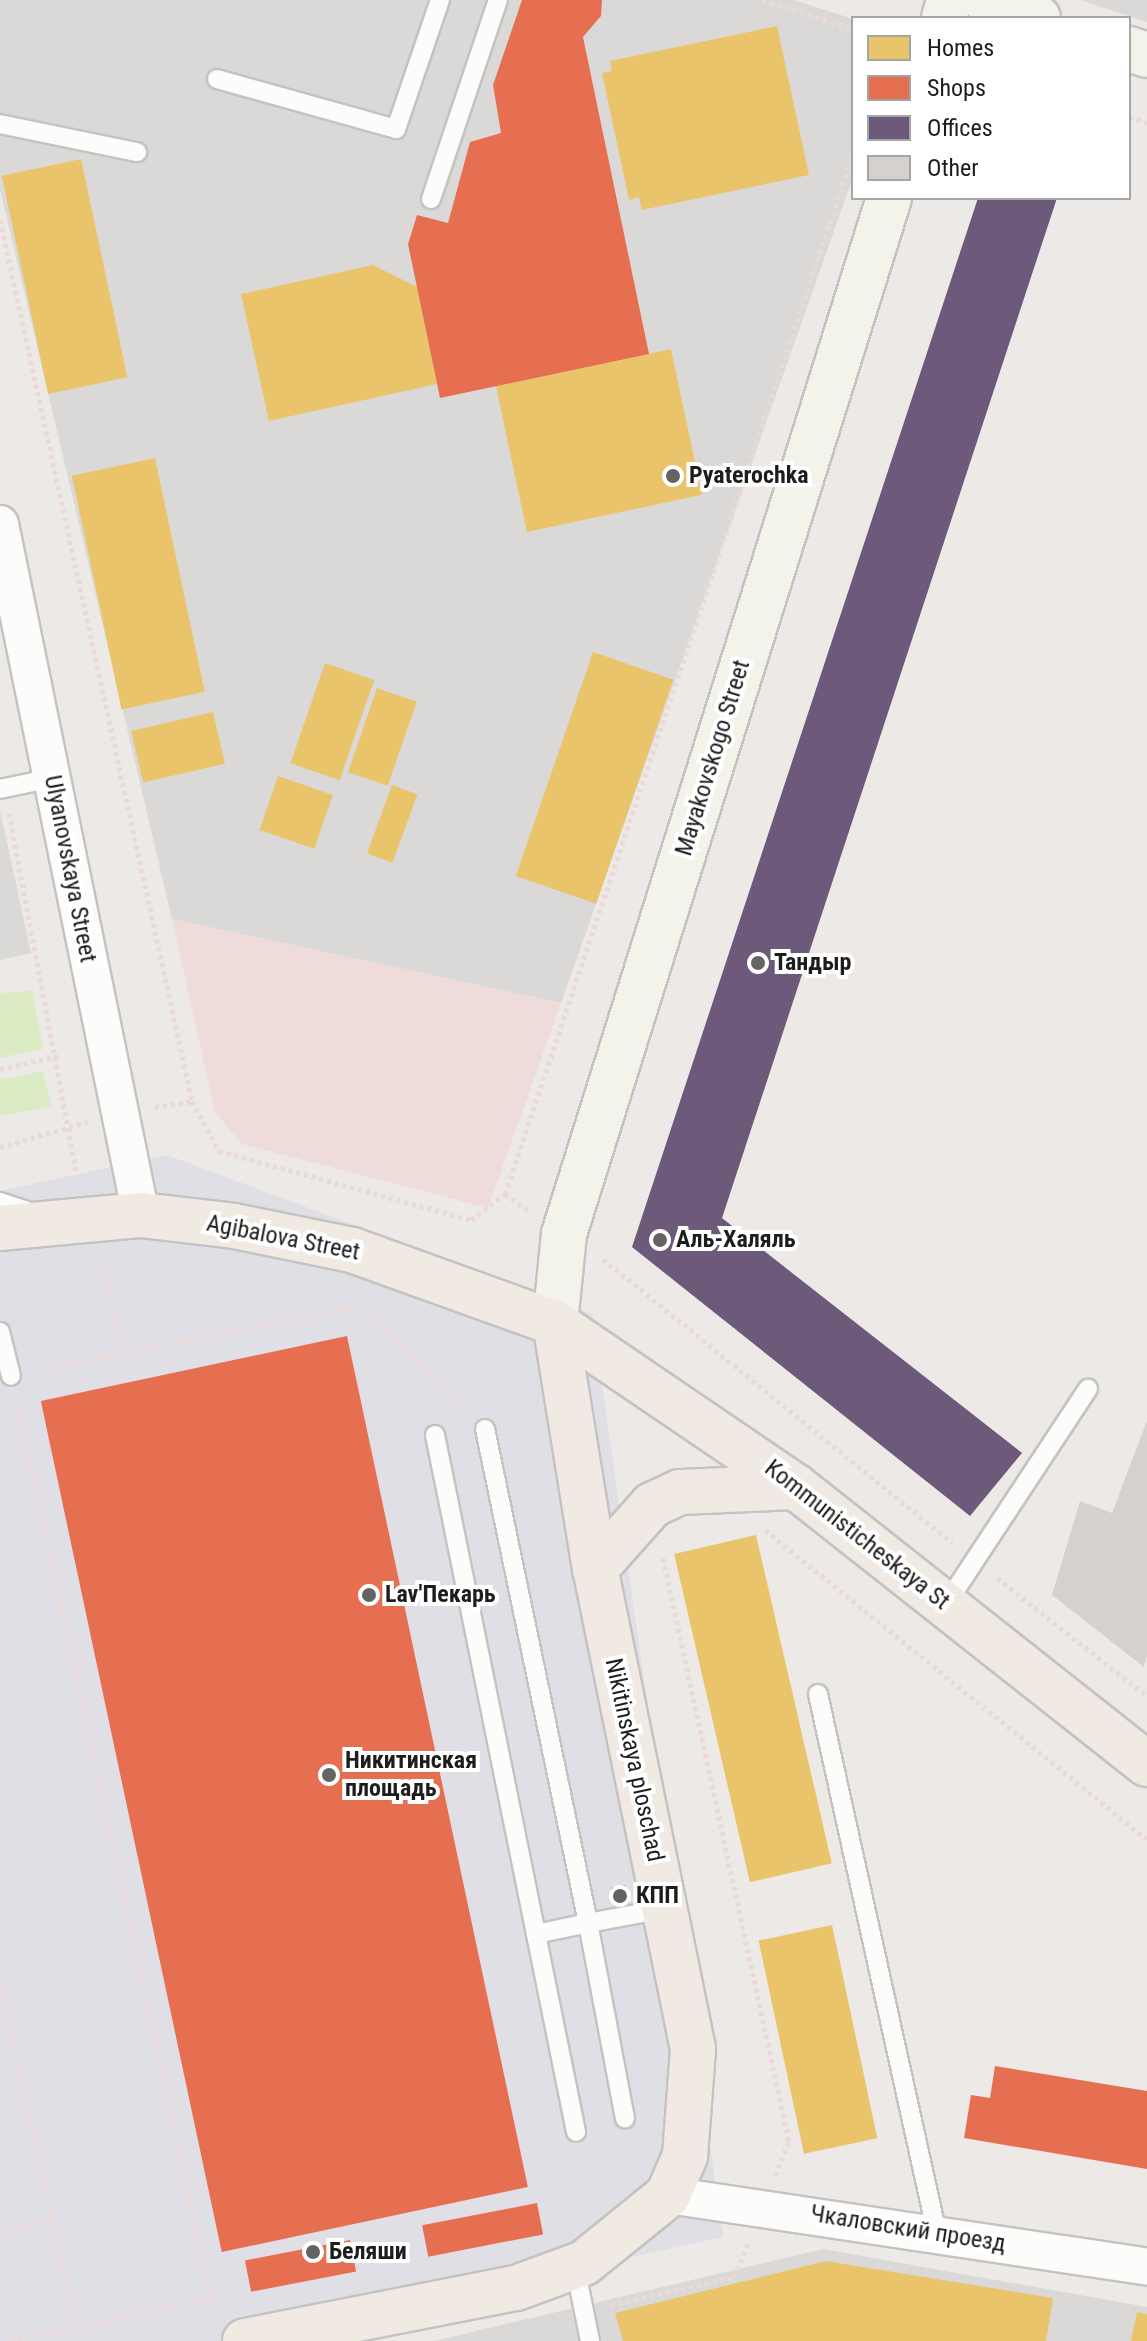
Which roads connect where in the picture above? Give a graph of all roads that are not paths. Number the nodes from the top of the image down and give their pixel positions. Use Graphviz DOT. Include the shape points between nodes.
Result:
graph roads {
  1 [pos="440,0"];
  2 [pos="498,0"];
  3 [pos="985,0"];
  4 [pos="1032,16"];
  5 [pos="217,79"];
  6 [pos="0,124"];
  7 [pos="137,152"];
  8 [pos="431,199"];
  9 [pos="888,200"];
  10 [pos="0,524"];
  11 [pos="52,778"];
  12 [pos="2,788"];
  13 [pos="0,1202"];
  14 [pos="141,1215"];
  15 [pos="56,1220"];
  16 [pos="0,1228"];
  17 [pos="555,1323"];
  18 [pos="0,1332"];
  19 [pos="11,1376"];
  20 [pos="1088,1389"];
  21 [pos="485,1429"];
  22 [pos="435,1435"];
  23 [pos="796,1487"];
  24 [pos="595,1569"];
  25 [pos="946,1604"];
  26 [pos="818,1694"];
  27 [pos="1147,1764"];
  28 [pos="664,1909"];
  29 [pos="588,1923"];
  30 [pos="536,1934"];
  31 [pos="625,2119"];
  32 [pos="576,2132"];
  33 [pos="668,2195"];
  34 [pos="937,2234"];
  35 [pos="574,2260"];
  36 [pos="1147,2267"];
  37 [pos="245,2341"];
  38 [pos="590,2341"];
  1 -- 5 [label="lane" via="396,129"];
  2 -- 8 [label="lane"];
  3 -- 4 [label="street"];
  6 -- 7 [label="lane"];
  9 -- 17 [label="street, Mayakovskogo Street" via="564,1234"];
  10 -- 11 [label="street, Ulyanovskaya Street"];
  11 -- 12 [label="lane"];
  11 -- 14 [label="street, Ulyanovskaya Street"];
  13 -- 15 [label="lane"];
  14 -- 15 [label="main road, Agibalova Street"];
  14 -- 17 [label="main road, Agibalova Street" via="352,1250"];
  15 -- 16 [label="main road, Agibalova Street"];
  17 -- 23 [label="main road, Kommunisticheskaya St"];
  17 -- 24 [label="main road, Nikitinskaya ploschad"];
  18 -- 19 [label="lane"];
  20 -- 25 [label="lane"];
  21 -- 29 [label="lane"];
  22 -- 30 [label="lane"];
  23 -- 24 [label="main road" via="680,1492 652,1505"];
  23 -- 25 [label="main road, Kommunisticheskaya St"];
  24 -- 28 [label="main road, Nikitinskaya ploschad"];
  25 -- 27 [label="main road, Kommunisticheskaya St"];
  26 -- 34 [label="lane"];
  28 -- 29 [label="lane"];
  28 -- 33 [label="main road, Nikitinskaya ploschad" via="693,2049 695,2097 685,2156"];
  29 -- 30 [label="lane"];
  29 -- 31 [label="lane"];
  30 -- 32 [label="lane"];
  33 -- 34 [label="street, Чкаловский проезд"];
  33 -- 35 [label="main road"];
  34 -- 36 [label="street, Чкаловский проезд"];
  35 -- 37 [label="main road" via="516,2288"];
  35 -- 38 [label="lane"];
}
